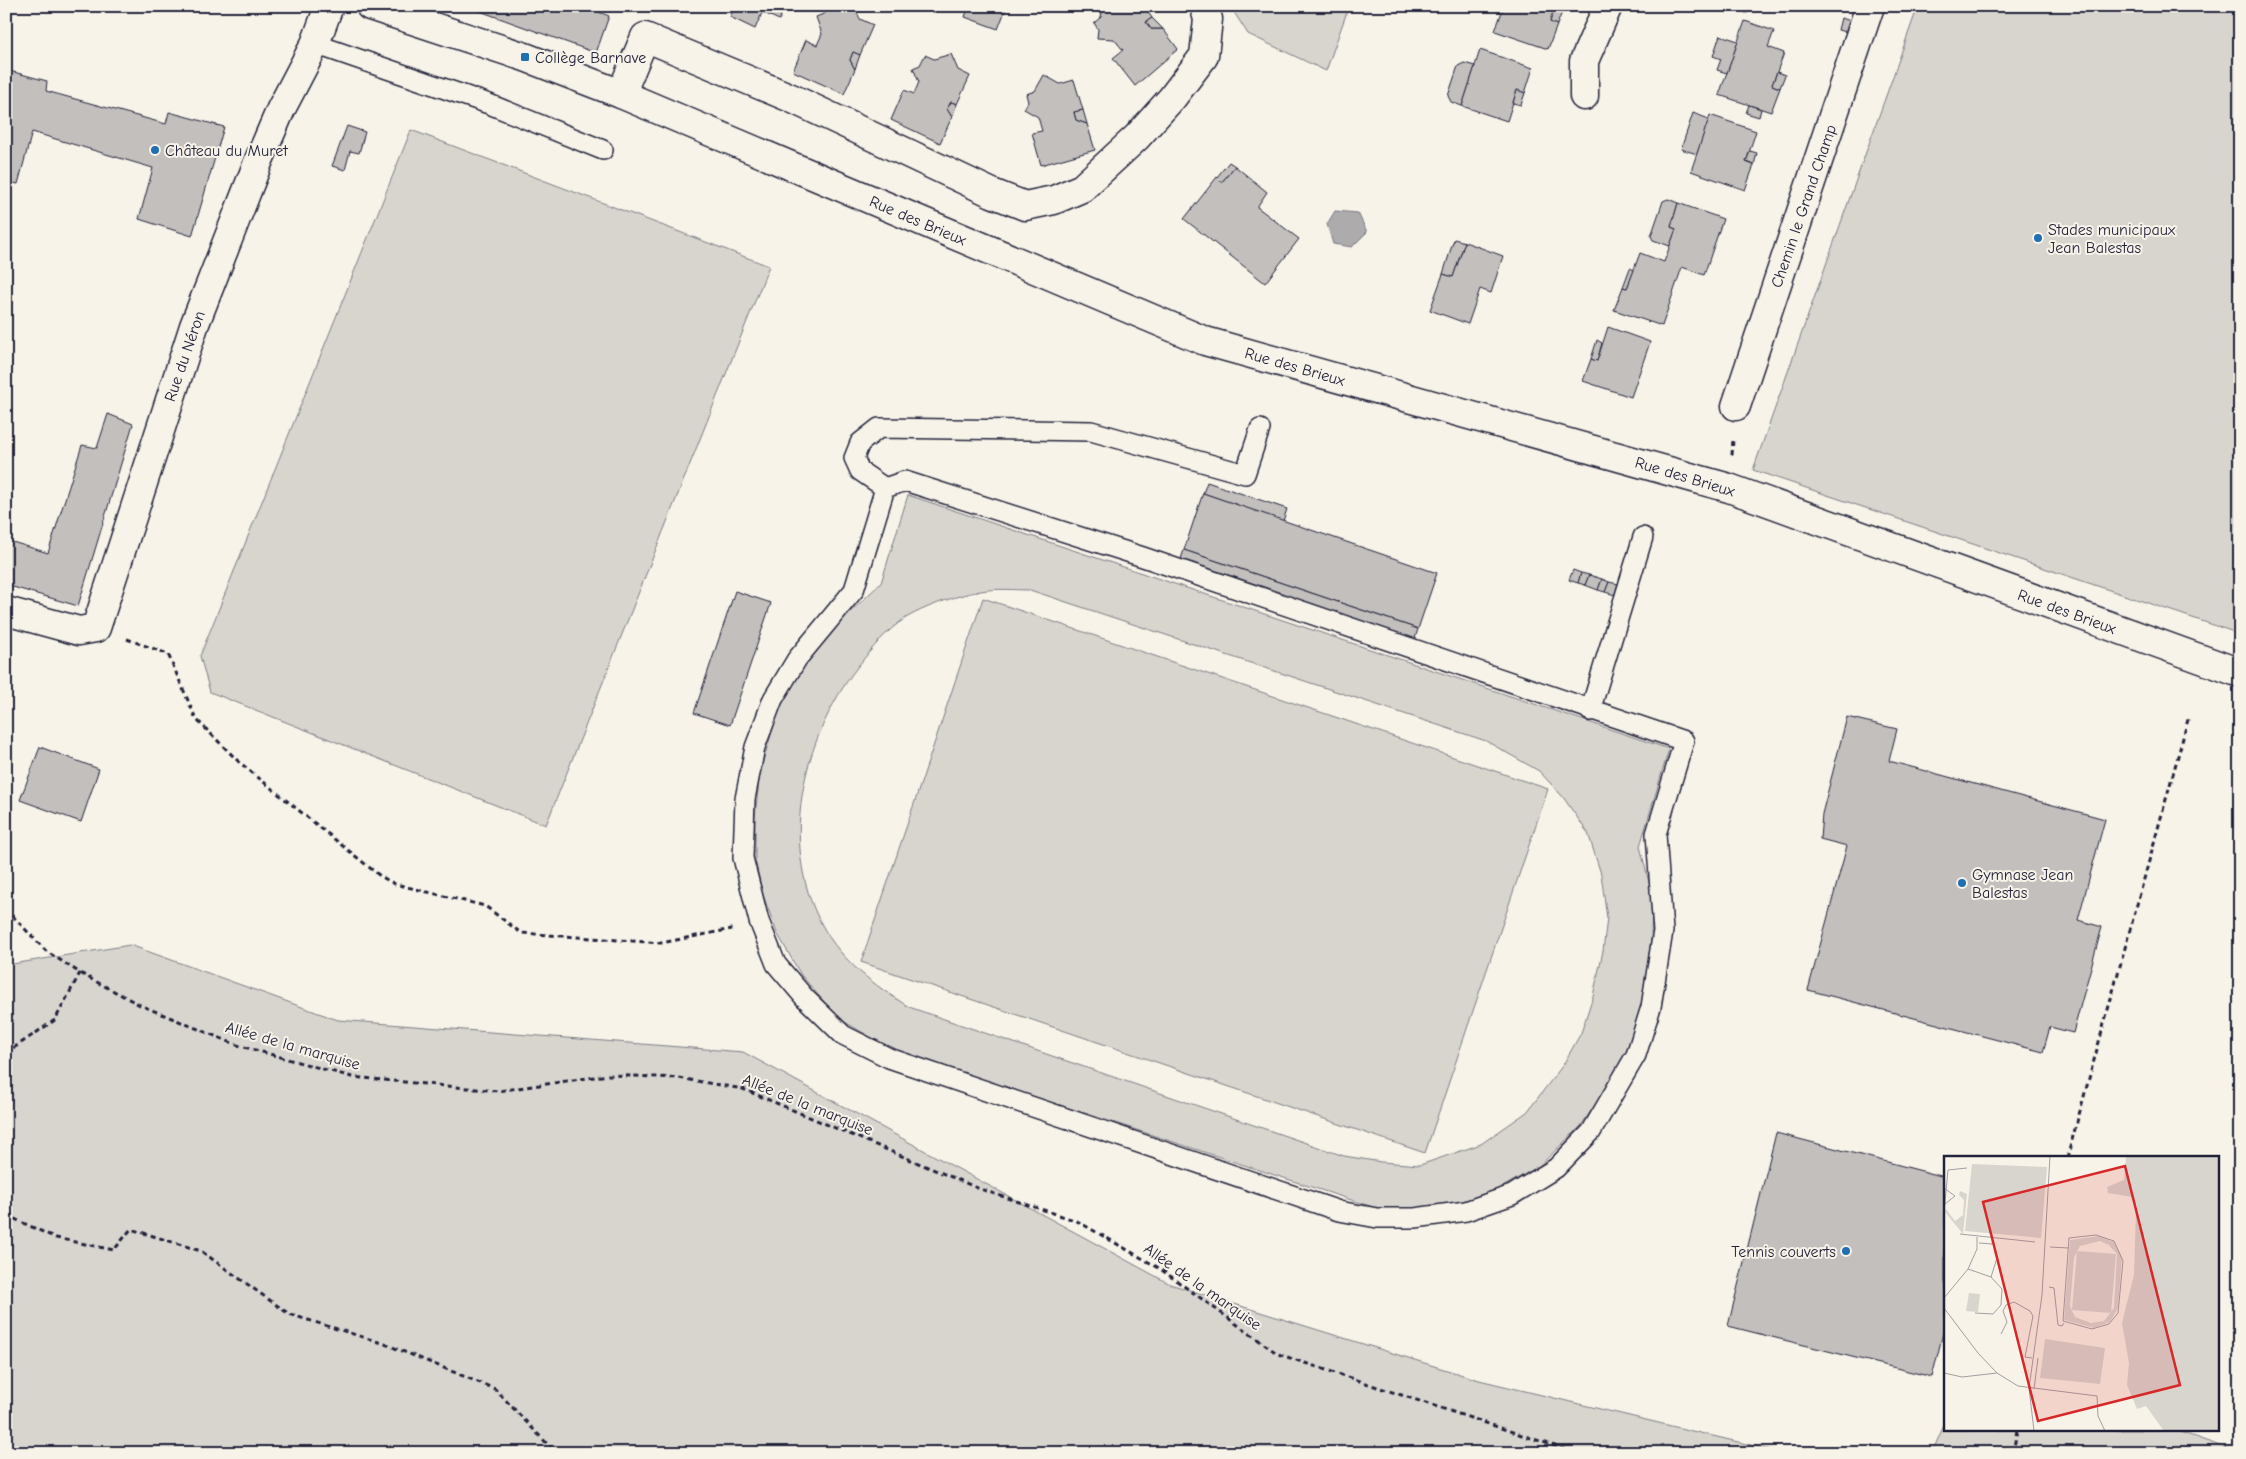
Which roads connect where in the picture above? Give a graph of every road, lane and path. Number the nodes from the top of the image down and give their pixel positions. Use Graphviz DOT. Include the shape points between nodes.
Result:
graph roads {
  1 [pos="329,6"];
  2 [pos="370,6"];
  3 [pos="1204,6"];
  4 [pos="1608,6"];
  5 [pos="1718,6"];
  6 [pos="1761,6"];
  7 [pos="1870,6"];
  8 [pos="315,44"];
  9 [pos="621,94"];
  10 [pos="1584,96"];
  11 [pos="603,150"];
  12 [pos="1736,406"];
  13 [pos="1260,429"];
  14 [pos="885,488"];
  15 [pos="1729,488"];
  16 [pos="1644,537"];
  17 [pos="6,611"];
  18 [pos="96,628"];
  19 [pos="2240,673"];
  20 [pos="1590,711"];
  21 [pos="2189,716"];
  22 [pos="6,909"];
  23 [pos="759,921"];
  24 [pos="80,973"];
  25 [pos="6,1053"];
  26 [pos="2068,1156"];
  27 [pos="6,1215"];
  28 [pos="2017,1432"];
  29 [pos="556,1453"];
  30 [pos="1576,1453"];
  31 [pos="2013,1453"];
  1 -- 8 [label="street, Rue du Néron"];
  2 -- 9 [label="street, Rue des Brieux" via="525,57"];
  3 -- 9 [label="street" via="1208,19 1204,56 1172,98 1082,188 1054,200 1025,206 791,98 645,37"];
  4 -- 10 [label="street" via="1584,61"];
  5 -- 6 [label="path" via="1746,12"];
  7 -- 12 [label="street, Chemin le Grand Champ"];
  8 -- 11 [label="lane" via="489,104"];
  8 -- 18 [label="street, Rue du Néron" via="277,117 194,326"];
  9 -- 15 [label="street, Rue des Brieux" via="1205,341"];
  12 -- 15 [label="path"];
  13 -- 14 [label="lane" via="1245,474 1091,431 879,428 860,443 854,458 860,471"];
  14 -- 20 [label="lane" via="905,482 1143,557"];
  14 -- 23 [label="lane" via="854,590 797,659 773,699 754,747 745,800 743,858"];
  15 -- 19 [label="street, Rue des Brieux"];
  16 -- 20 [label="lane"];
  17 -- 18 [label="street" via="78,631"];
  18 -- 23 [label="path" via="168,654 196,720 239,762 380,876 395,884 485,906 520,933 661,943 717,934"];
  20 -- 23 [label="lane" via="1684,742 1656,834 1663,932 1651,1008 1636,1055 1592,1132 1556,1168 1512,1195 1466,1211 1415,1218 1377,1218 1339,1211 889,1058 842,1035 805,998 776,964"];
  21 -- 26 [label="path"];
  22 -- 24 [label="path, Allée de la marquise" via="46,951"];
  24 -- 25 [label="path" via="55,1020"];
  24 -- 30 [label="path, Allée de la marquise" via="140,1006 237,1045 352,1077 498,1091 608,1075 679,1078 743,1088 980,1189 1077,1221 1160,1268 1278,1354"];
  27 -- 29 [label="path" via="56,1238 114,1250 131,1229 201,1251 289,1314 385,1344 495,1389"];
  28 -- 31 [label="path"];
}
